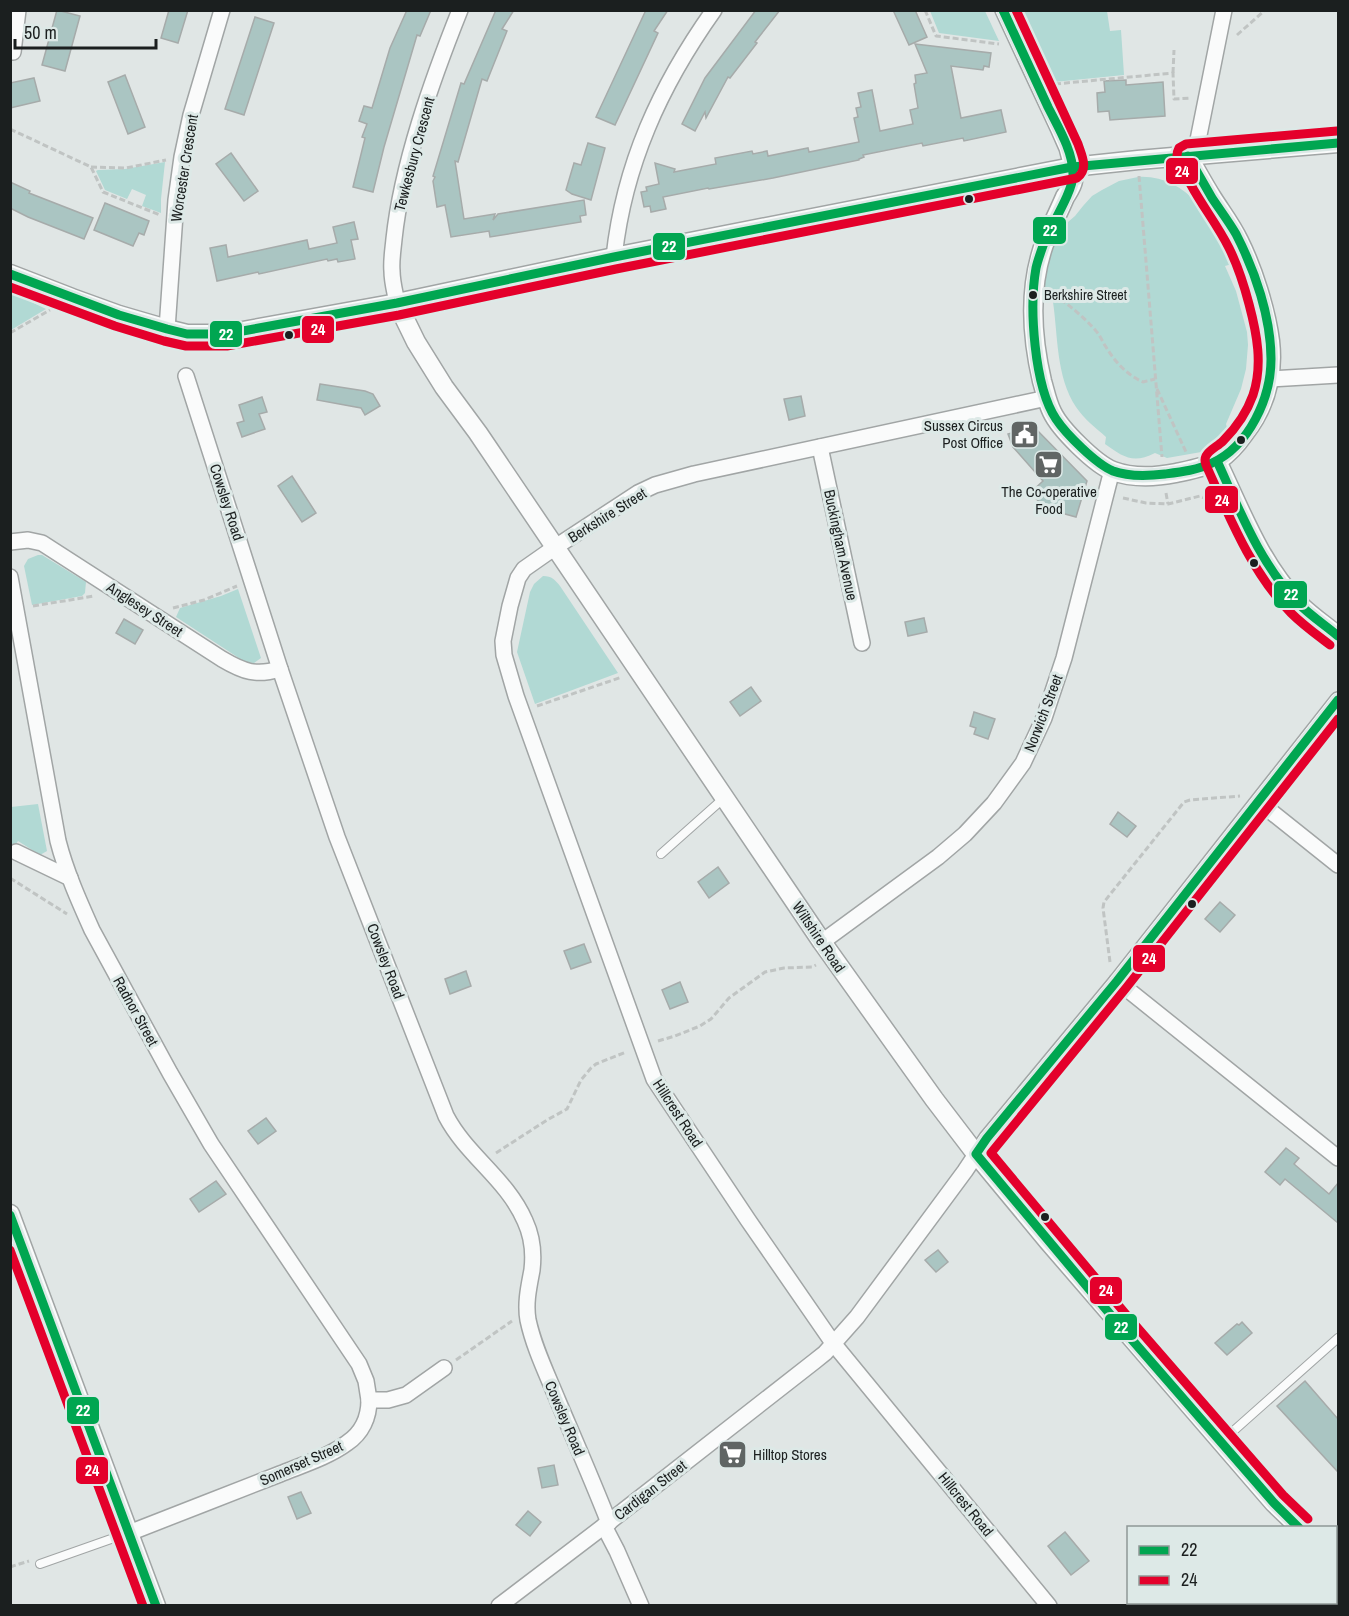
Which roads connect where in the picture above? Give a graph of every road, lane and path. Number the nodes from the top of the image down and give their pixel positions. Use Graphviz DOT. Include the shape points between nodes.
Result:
graph roads {
  1 [pos="18,10"];
  2 [pos="222,10"];
  3 [pos="460,10"];
  4 [pos="714,10"];
  5 [pos="925,10"];
  6 [pos="1003,10"];
  7 [pos="1224,10"];
  8 [pos="1264,10"];
  9 [pos="1020,46"];
  10 [pos="1174,50"];
  11 [pos="13,52"];
  12 [pos="1215,55"];
  13 [pos="1173,73"];
  14 [pos="1038,85"];
  15 [pos="1207,96"];
  16 [pos="10,129"];
  17 [pos="1338,143"];
  18 [pos="1191,155"];
  19 [pos="182,157"];
  20 [pos="1138,160"];
  21 [pos="1072,167"];
  22 [pos="91,168"];
  23 [pos="175,221"];
  24 [pos="614,257"];
  25 [pos="10,274"];
  26 [pos="1034,290"];
  27 [pos="72,298"];
  28 [pos="398,303"];
  29 [pos="167,329"];
  30 [pos="10,333"];
  31 [pos="1338,375"];
  32 [pos="186,376"];
  33 [pos="1156,378"];
  34 [pos="1270,379"];
  35 [pos="1156,388"];
  36 [pos="1047,398"];
  37 [pos="820,447"];
  38 [pos="1217,461"];
  39 [pos="1194,468"];
  40 [pos="1112,470"];
  41 [pos="1164,474"];
  42 [pos="1232,493"];
  43 [pos="1106,495"];
  44 [pos="10,542"];
  45 [pos="554,548"];
  46 [pos="10,577"];
  47 [pos="252,580"];
  48 [pos="119,592"];
  49 [pos="16,609"];
  50 [pos="150,612"];
  51 [pos="1338,636"];
  52 [pos="862,643"];
  53 [pos="280,669"];
  54 [pos="638,671"];
  55 [pos="1338,700"];
  56 [pos="521,712"];
  57 [pos="724,798"];
  58 [pos="1262,798"];
  59 [pos="16,852"];
  60 [pos="661,854"];
  61 [pos="1338,865"];
  62 [pos="10,878"];
  63 [pos="70,878"];
  64 [pos="92,930"];
  65 [pos="827,950"];
  66 [pos="1114,984"];
  67 [pos="642,1046"];
  68 [pos="497,1152"];
  69 [pos="976,1154"];
  70 [pos="1338,1158"];
  71 [pos="10,1214"];
  72 [pos="527,1311"];
  73 [pos="1338,1338"];
  74 [pos="833,1343"];
  75 [pos="444,1368"];
  76 [pos="369,1400"];
  77 [pos="1221,1442"];
  78 [pos="606,1525"];
  79 [pos="1299,1526"];
  80 [pos="129,1533"];
  81 [pos="40,1564"];
  82 [pos="156,1605"];
  83 [pos="499,1605"];
  84 [pos="640,1605"];
  85 [pos="1049,1605"];
  1 -- 11 [label="street"];
  2 -- 19 [label="street, Worcester Crescent"];
  3 -- 28 [label="street, Tewkesbury Crescent" via="405,179 392,270"];
  4 -- 24 [label="street" via="670,78 644,136 618,223"];
  5 -- 9 [label="path" via="936,36"];
  6 -- 9 [label="street"];
  7 -- 12 [label="street"];
  8 -- 12 [label="path"];
  9 -- 14 [label="street"];
  10 -- 13 [label="path"];
  12 -- 15 [label="street"];
  13 -- 14 [label="path"];
  13 -- 15 [label="path" via="1174,99"];
  14 -- 21 [label="street"];
  15 -- 18 [label="street"];
  16 -- 22 [label="path"];
  17 -- 18 [label="street"];
  18 -- 20 [label="street"];
  18 -- 34 [label="street" via="1246,255 1267,327"];
  19 -- 22 [label="path" via="126,168"];
  19 -- 23 [label="street, Worcester Crescent"];
  20 -- 21 [label="street"];
  20 -- 33 [label="path"];
  21 -- 24 [label="street"];
  21 -- 26 [label="street" via="1073,182 1046,238"];
  22 -- 23 [label="path" via="103,192"];
  23 -- 29 [label="street, Worcester Crescent"];
  24 -- 28 [label="street"];
  25 -- 27 [label="street"];
  26 -- 33 [label="path" via="1050,293 1072,307 1099,333 1110,354 1128,374 1143,382"];
  26 -- 36 [label="street" via="1036,347"];
  27 -- 29 [label="street"];
  27 -- 30 [label="path"];
  28 -- 29 [label="street" via="226,334 187,334"];
  28 -- 45 [label="street, Wiltshire Road" via="444,387"];
  31 -- 34 [label="street"];
  32 -- 47 [label="street, Cowsley Road"];
  33 -- 35 [label="path"];
  34 -- 38 [label="street" via="1257,417 1231,451"];
  35 -- 39 [label="path"];
  35 -- 41 [label="path"];
  36 -- 37 [label="street, Berkshire Street"];
  36 -- 40 [label="street" via="1062,428"];
  37 -- 45 [label="street, Berkshire Street" via="655,485"];
  37 -- 52 [label="street, Buckingham Avenue"];
  38 -- 39 [label="street"];
  38 -- 42 [label="street"];
  39 -- 41 [label="street"];
  40 -- 41 [label="street" via="1143,476"];
  40 -- 43 [label="street, Norwich Street"];
  42 -- 43 [label="path" via="1211,501 1200,496 1168,504"];
  42 -- 51 [label="street" via="1257,548 1278,579 1300,605"];
  43 -- 65 [label="street, Norwich Street" via="1064,658 1044,718 1023,763 965,834"];
  44 -- 48 [label="street, Anglesey Street" via="42,543"];
  45 -- 54 [label="street, Wiltshire Road"];
  45 -- 56 [label="street, Hillcrest Road" via="524,569 510,606 504,655"];
  46 -- 49 [label="street, Radnor Street"];
  47 -- 50 [label="path" via="204,600"];
  47 -- 53 [label="street, Cowsley Road"];
  48 -- 49 [label="path"];
  48 -- 50 [label="street, Anglesey Street"];
  49 -- 63 [label="street, Radnor Street" via="58,841"];
  50 -- 53 [label="street, Anglesey Street" via="241,670 261,673"];
  53 -- 72 [label="street, Cowsley Road" via="337,837 446,1116 464,1144 510,1193 526,1223 532,1243"];
  54 -- 56 [label="path"];
  54 -- 57 [label="street, Wiltshire Road"];
  55 -- 58 [label="street, Cardigan Street"];
  56 -- 67 [label="street, Hillcrest Road"];
  57 -- 60 [label="lane"];
  57 -- 65 [label="street, Wiltshire Road"];
  58 -- 61 [label="street"];
  58 -- 66 [label="street, Cardigan Street"];
  58 -- 66 [label="path" via="1184,802 1110,894 1103,908"];
  59 -- 63 [label="street"];
  62 -- 64 [label="path"];
  63 -- 64 [label="street, Radnor Street"];
  64 -- 76 [label="street, Radnor Street" via="211,1144 359,1364"];
  65 -- 67 [label="path" via="812,967 765,972 729,998 700,1026"];
  65 -- 69 [label="street, Wiltshire Road"];
  66 -- 69 [label="street, Cardigan Street"];
  66 -- 70 [label="street"];
  67 -- 68 [label="path" via="596,1064 581,1080 567,1109"];
  67 -- 74 [label="street, Hillcrest Road" via="654,1079"];
  69 -- 74 [label="street, Cardigan Street" via="857,1317"];
  69 -- 77 [label="street, Wiltshire Road"];
  71 -- 80 [label="street"];
  72 -- 75 [label="path"];
  72 -- 78 [label="street, Cowsley Road" via="540,1358"];
  73 -- 77 [label="lane"];
  74 -- 78 [label="street, Cardigan Street"];
  74 -- 85 [label="street, Hillcrest Road"];
  75 -- 76 [label="street" via="406,1395"];
  76 -- 80 [label="street, Somerset Street" via="363,1425 340,1447"];
  77 -- 79 [label="street, Wiltshire Road"];
  78 -- 83 [label="street, Cardigan Street"];
  78 -- 84 [label="street, Cowsley Road"];
  80 -- 81 [label="lane"];
  80 -- 82 [label="street"];
}
